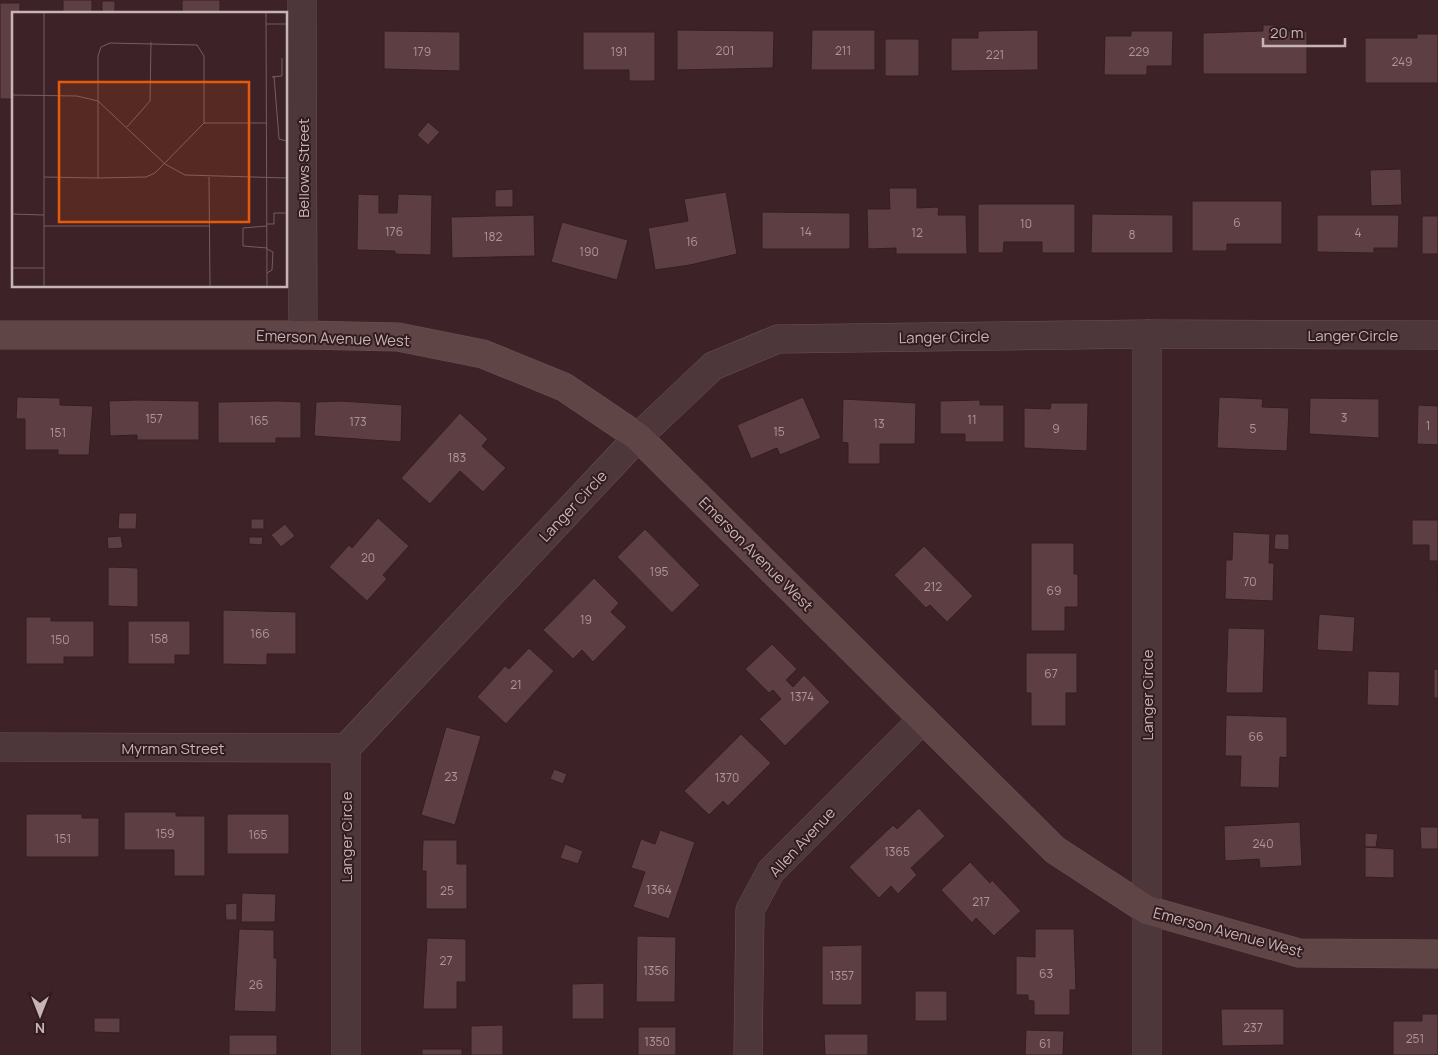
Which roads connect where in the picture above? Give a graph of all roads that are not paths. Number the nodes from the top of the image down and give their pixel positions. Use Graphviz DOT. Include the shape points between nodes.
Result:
graph roads {
  1 [pos="302,0"];
  2 [pos="1148,334"];
  3 [pos="0,335"];
  4 [pos="303,335"];
  5 [pos="1438,335"];
  6 [pos="638,437"];
  7 [pos="923,719"];
  8 [pos="0,747"];
  9 [pos="346,748"];
  10 [pos="1147,910"];
  11 [pos="1438,954"];
  12 [pos="346,1055"];
  13 [pos="748,1055"];
  14 [pos="1146,1055"];
  1 -- 4 [label="street, Bellows Street"];
  2 -- 5 [label="street, Langer Circle"];
  2 -- 6 [label="street, Langer Circle" via="778,339 713,366"];
  2 -- 10 [label="street, Langer Circle"];
  3 -- 4 [label="street, Emerson Avenue West"];
  4 -- 6 [label="street, Emerson Avenue West" via="398,337 484,354 564,387"];
  6 -- 7 [label="street, Emerson Avenue West"];
  6 -- 9 [label="street, Langer Circle"];
  7 -- 10 [label="street, Emerson Avenue West" via="1054,850"];
  7 -- 13 [label="street, Allen Avenue" via="771,871 750,910"];
  8 -- 9 [label="street, Myrman Street"];
  9 -- 12 [label="street, Langer Circle"];
  10 -- 11 [label="street, Emerson Avenue West" via="1299,954"];
  10 -- 14 [label="street, Langer Circle"];
}
